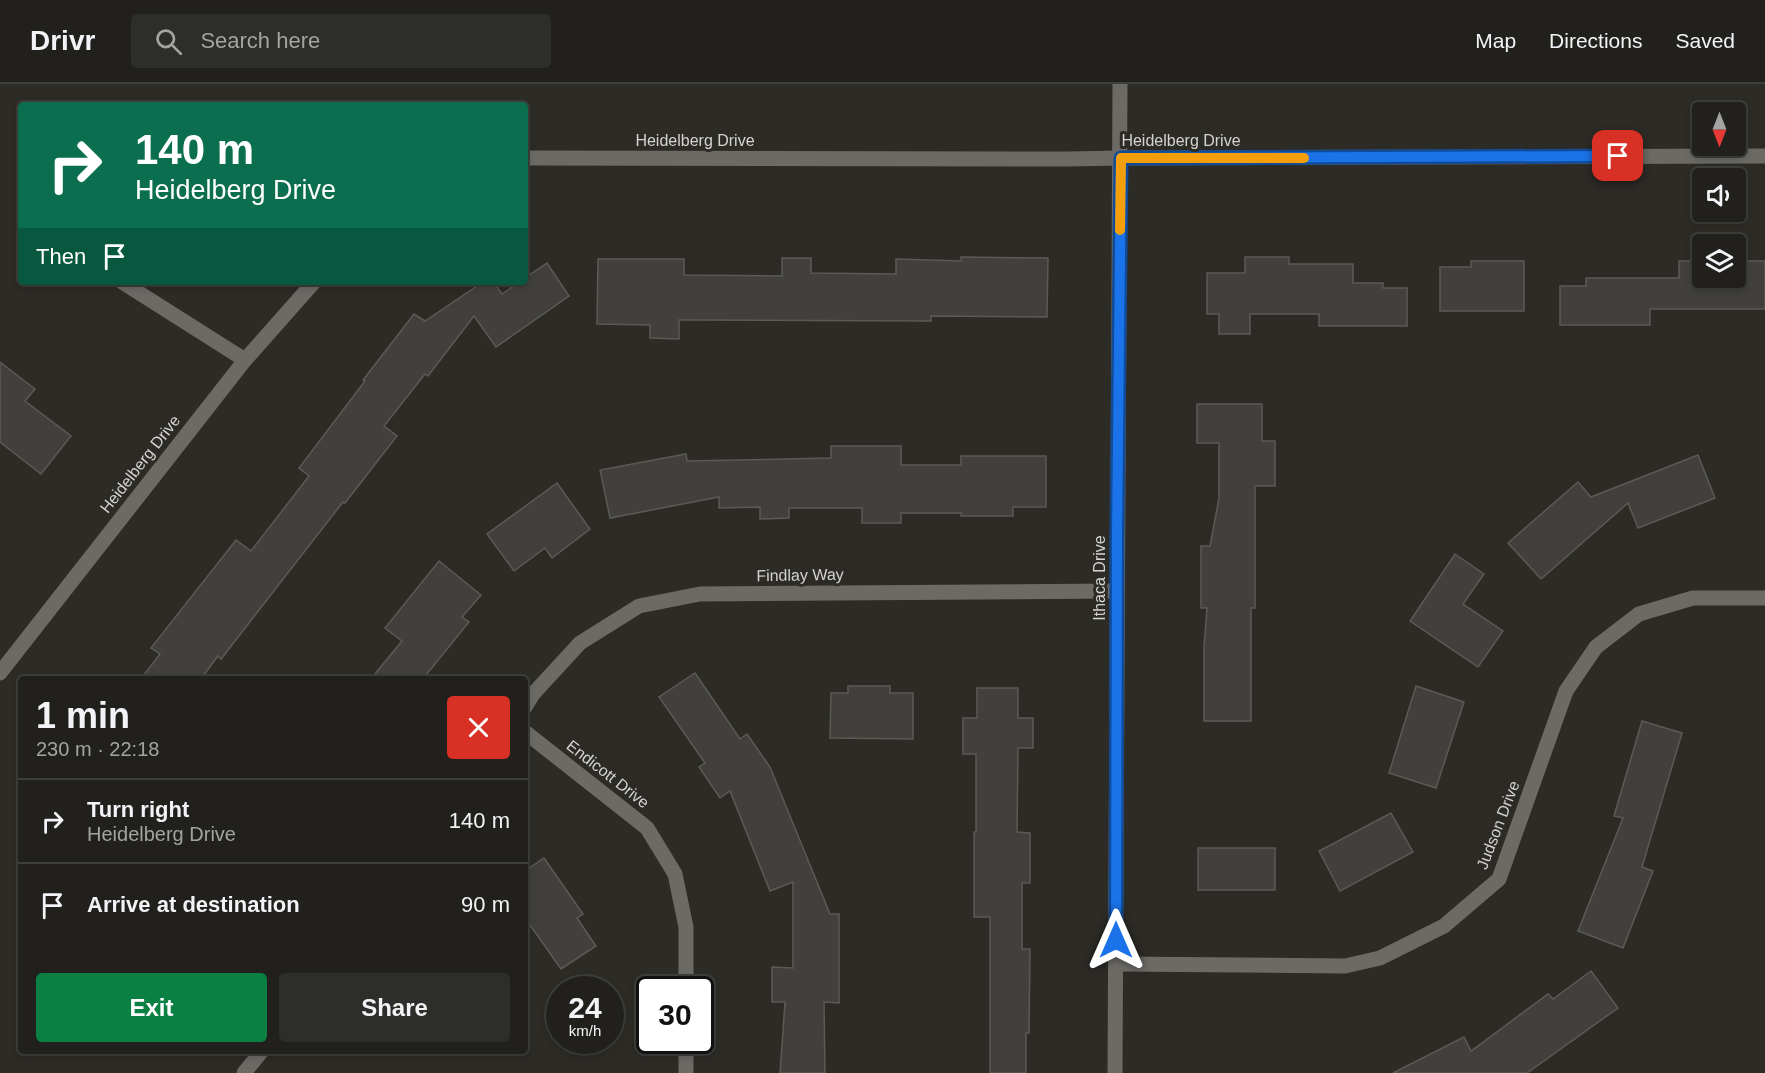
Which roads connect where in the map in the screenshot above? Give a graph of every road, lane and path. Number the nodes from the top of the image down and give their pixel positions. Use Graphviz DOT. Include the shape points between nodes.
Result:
graph roads {
  1 [pos="1120,84"];
  2 [pos="1765,156"];
  3 [pos="528,158"];
  4 [pos="1121,158"];
  5 [pos="127,285"];
  6 [pos="311,285"];
  7 [pos="245,360"];
  8 [pos="1117,591"];
  9 [pos="1765,598"];
  10 [pos="0,673"];
  11 [pos="528,702"];
  12 [pos="528,734"];
  13 [pos="1116,964"];
  14 [pos="686,976"];
  15 [pos="259,1054"];
  16 [pos="686,1054"];
  17 [pos="244,1073"];
  18 [pos="686,1073"];
  19 [pos="1115,1073"];
  1 -- 4 [label="street, Ithaca Drive"];
  2 -- 4 [label="street, Heidelberg Drive"];
  3 -- 4 [label="street, Heidelberg Drive"];
  4 -- 8 [label="street, Ithaca Drive"];
  5 -- 7 [label="street"];
  6 -- 7 [label="street, Heidelberg Drive"];
  7 -- 10 [label="street, Heidelberg Drive"];
  8 -- 11 [label="street, Findlay Way" via="700,594 639,606 580,643"];
  8 -- 13 [label="street, Ithaca Drive"];
  9 -- 13 [label="street, Judson Drive" via="1693,598 1639,614 1596,647 1566,691 1499,879 1444,926 1380,957 1345,966"];
  12 -- 14 [label="street, Endicott Drive" via="647,828 675,874 686,927"];
  13 -- 19 [label="street, Ithaca Drive"];
  15 -- 17 [label="street"];
  16 -- 18 [label="street"];
}
